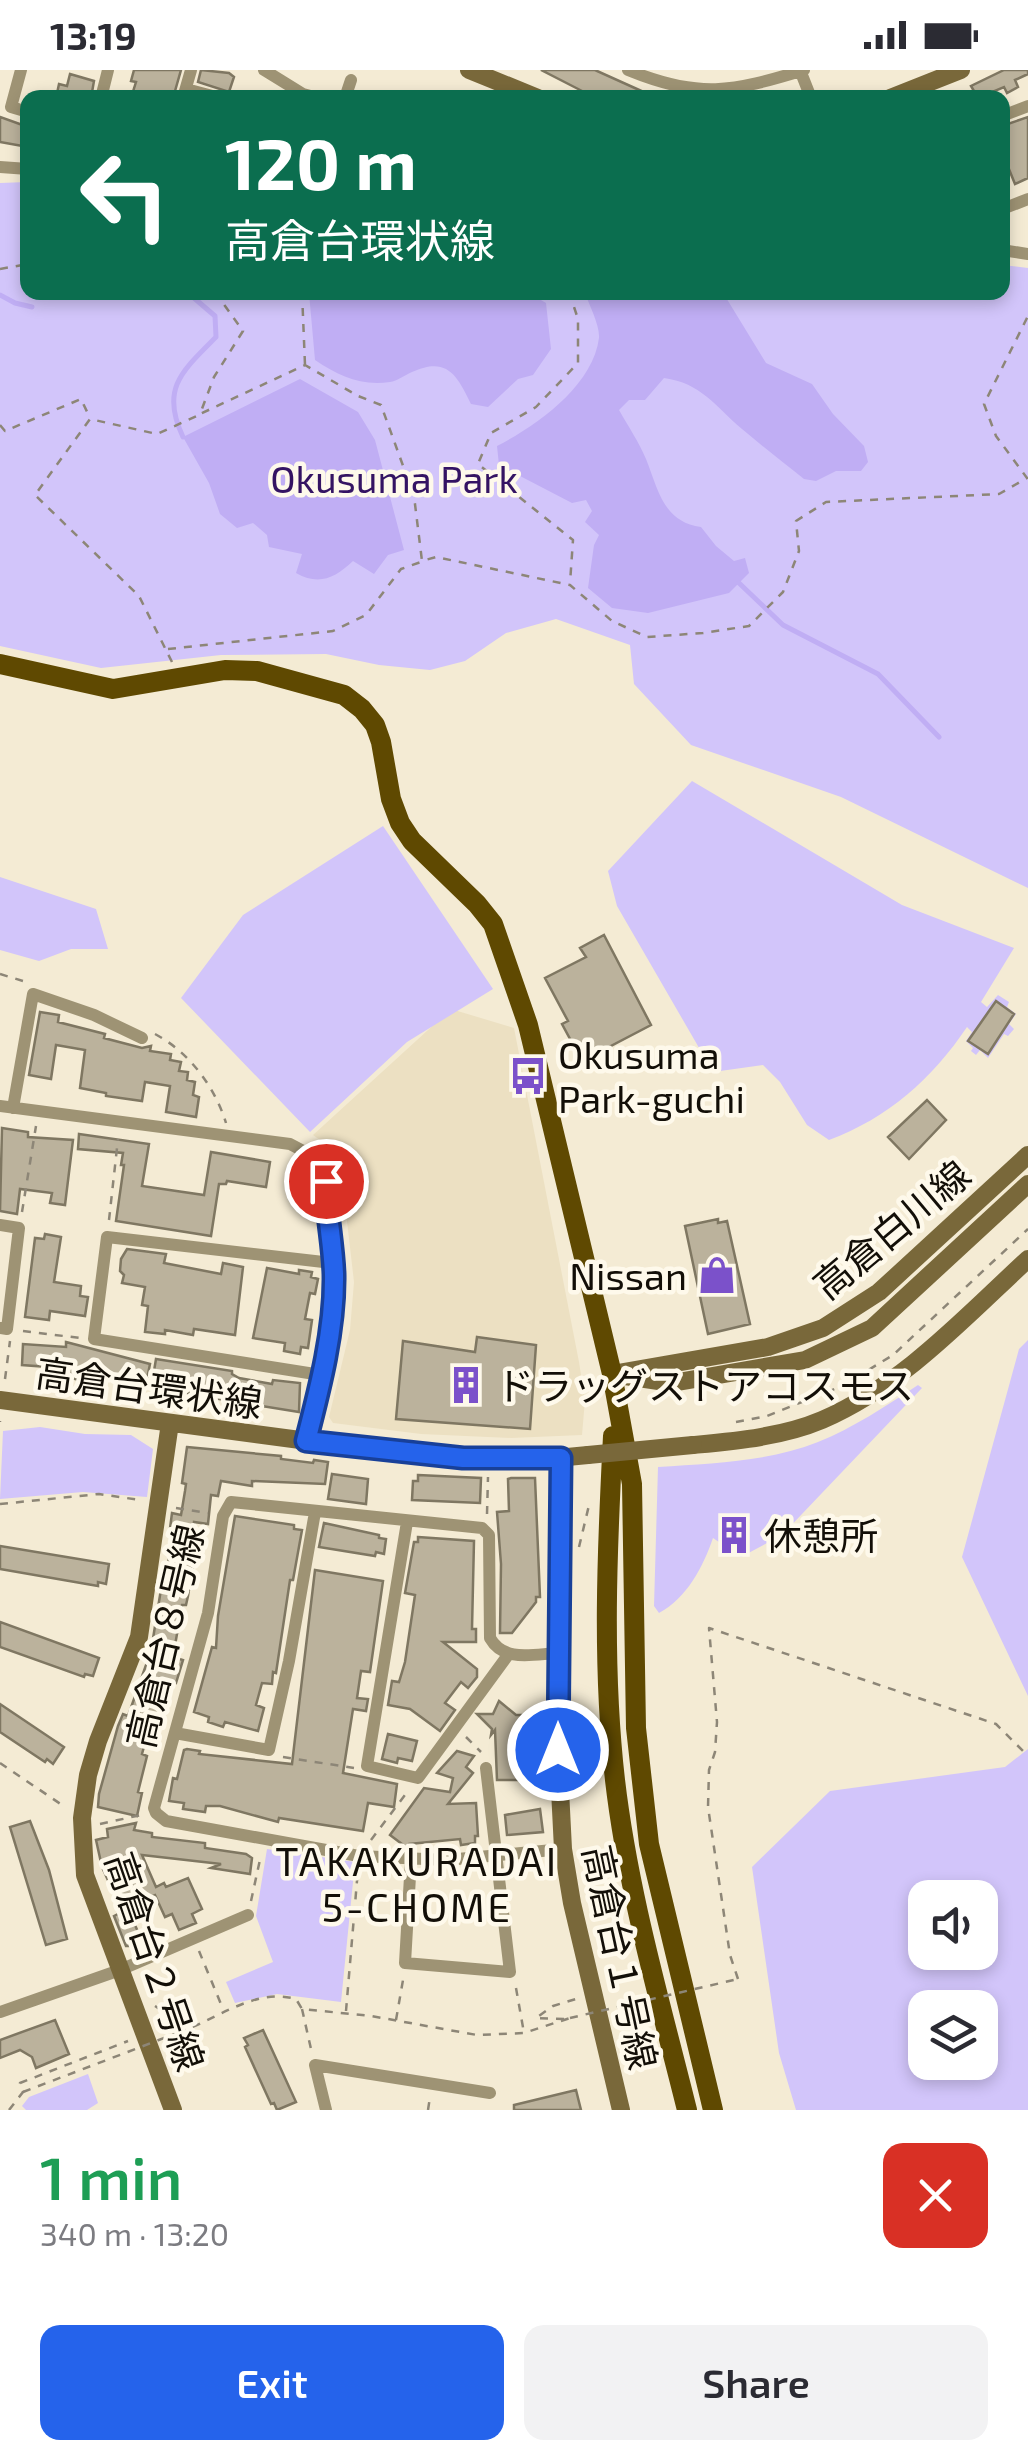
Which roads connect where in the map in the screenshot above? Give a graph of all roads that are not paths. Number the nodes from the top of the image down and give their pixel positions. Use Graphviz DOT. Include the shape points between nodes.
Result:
graph roads {
  1 [pos="21,70"];
  2 [pos="264,70"];
  3 [pos="469,70"];
  4 [pos="628,70"];
  5 [pos="801,70"];
  6 [pos="961,70"];
  7 [pos="504,76"];
  8 [pos="350,80"];
  9 [pos="296,90"];
  10 [pos="348,90"];
  11 [pos="526,90"];
  12 [pos="910,90"];
  13 [pos="20,110"];
  14 [pos="0,664"];
  15 [pos="142,1038"];
  16 [pos="6,1107"];
  17 [pos="1028,1154"];
  18 [pos="1028,1184"];
  19 [pos="0,1225"];
  20 [pos="1028,1259"];
  21 [pos="332,1263"];
  22 [pos="4,1329"];
  23 [pos="612,1374"];
  24 [pos="321,1375"];
  25 [pos="0,1400"];
  26 [pos="170,1423"];
  27 [pos="306,1441"];
  28 [pos="561,1458"];
  29 [pos="315,1512"];
  30 [pos="407,1522"];
  31 [pos="558,1653"];
  32 [pos="508,1655"];
  33 [pos="175,1733"];
  34 [pos="486,1768"];
  35 [pos="563,1849"];
  36 [pos="497,1857"];
  37 [pos="412,1859"];
  38 [pos="248,1916"];
  39 [pos="120,1970"];
  40 [pos="0,2012"];
  41 [pos="490,2093"];
  42 [pos="173,2110"];
  43 [pos="326,2110"];
  44 [pos="621,2110"];
  45 [pos="686,2110"];
  46 [pos="713,2110"];
  1 -- 13 [label="street" via="11,107"];
  2 -- 9 [label="street"];
  3 -- 7 [label="street"];
  4 -- 5 [label="street" via="689,90 726,90"];
  6 -- 12 [label="street"];
  7 -- 11 [label="street"];
  8 -- 10 [label="street"];
  14 -- 23 [label="main road" via="113,689 257,671 344,695 362,709 374,725 400,823 478,904 510,966"];
  15 -- 16 [label="street" via="33,994"];
  16 -- 21 [label="street" via="290,1144 307,1154 326,1181"];
  17 -- 23 [label="street, 高倉白川線" via="879,1292 823,1328 768,1347"];
  18 -- 23 [label="street, 高倉白川線" via="872,1328 805,1360 672,1383"];
  19 -- 22 [label="street" via="19,1228"];
  20 -- 28 [label="street, 高倉台環状線, bridge" via="910,1366 820,1421 759,1436"];
  21 -- 24 [label="street"];
  21 -- 24 [label="street" via="107,1236 94,1340"];
  23 -- 45 [label="main road" via="606,1596 616,1780 629,1869"];
  23 -- 46 [label="main road" via="632,1484 636,1728 649,1844"];
  24 -- 27 [label="street"];
  25 -- 26 [label="street, 高倉台環状線"];
  26 -- 27 [label="street, 高倉台環状線"];
  26 -- 39 [label="street, 高倉台２号線" via="139,1637 98,1741 82,1818 84,1875"];
  27 -- 28 [label="street, 高倉台環状線" via="463,1458"];
  28 -- 31 [label="street, 高倉台１号線"];
  29 -- 30 [label="street, 高倉台８号線"];
  29 -- 33 [label="street, 高倉台８号線" via="231,1502"];
  29 -- 33 [label="street" via="268,1750"];
  30 -- 32 [label="street, 高倉台８号線" via="487,1533 490,1638"];
  30 -- 32 [label="street" via="367,1766 418,1778"];
  31 -- 32 [label="street"];
  31 -- 35 [label="street, 高倉台１号線"];
  33 -- 37 [label="street, 高倉台８号線" via="156,1813 166,1821 359,1856"];
  34 -- 36 [label="street"];
  35 -- 36 [label="street"];
  35 -- 44 [label="street, 高倉台１号線"];
  36 -- 37 [label="street"];
  36 -- 37 [label="street" via="510,1972 405,1963"];
  38 -- 39 [label="street"];
  39 -- 40 [label="street"];
  39 -- 42 [label="street, 高倉台２号線"];
  41 -- 43 [label="street" via="315,2065"];
}
